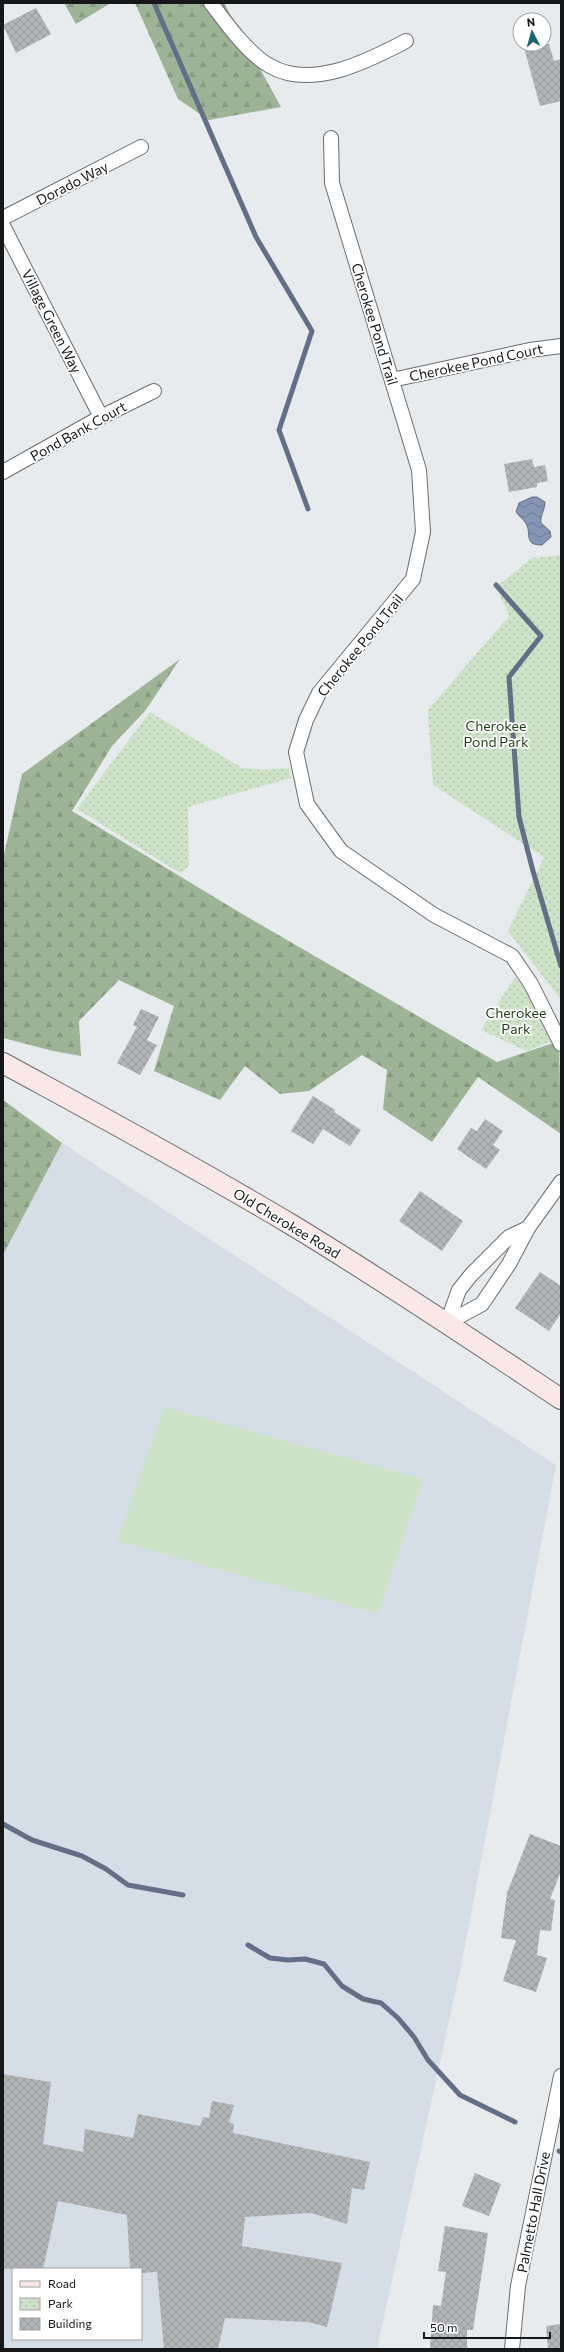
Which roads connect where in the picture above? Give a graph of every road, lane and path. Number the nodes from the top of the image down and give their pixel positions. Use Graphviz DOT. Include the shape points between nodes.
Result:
graph roads {
  1 [pos="212,3"];
  2 [pos="406,41"];
  3 [pos="331,138"];
  4 [pos="141,147"];
  5 [pos="3,218"];
  6 [pos="3,226"];
  7 [pos="561,346"];
  8 [pos="392,380"];
  9 [pos="154,391"];
  10 [pos="101,417"];
  11 [pos="3,472"];
  12 [pos="561,1044"];
  13 [pos="3,1063"];
  14 [pos="561,1182"];
  15 [pos="528,1228"];
  16 [pos="447,1323"];
  17 [pos="561,1399"];
  18 [pos="561,2076"];
  19 [pos="512,2349"];
  1 -- 2 [label="street" via="251,50 269,66 292,74 327,74 379,55"];
  3 -- 8 [label="street, Cherokee Pond Trail" via="332,182"];
  4 -- 5 [label="street, Dorado Way"];
  6 -- 10 [label="street, Village Green Way"];
  7 -- 8 [label="street, Cherokee Pond Court" via="530,350"];
  8 -- 12 [label="street, Cherokee Pond Trail" via="419,470 424,532 422,545 413,579 319,693 306,720 296,752 307,804 341,851 434,915 512,956 531,984"];
  9 -- 10 [label="street, Pond Bank Court"];
  10 -- 11 [label="street, Pond Bank Court"];
  13 -- 16 [label="street, Old Cherokee Road" via="182,1161 292,1225"];
  14 -- 15 [label="street"];
  15 -- 16 [label="street" via="509,1264 482,1304"];
  15 -- 16 [label="street" via="510,1237 471,1275 459,1290"];
  16 -- 17 [label="street, Old Cherokee Road"];
  18 -- 19 [label="street, Palmetto Hall Drive" via="518,2286"];
}
